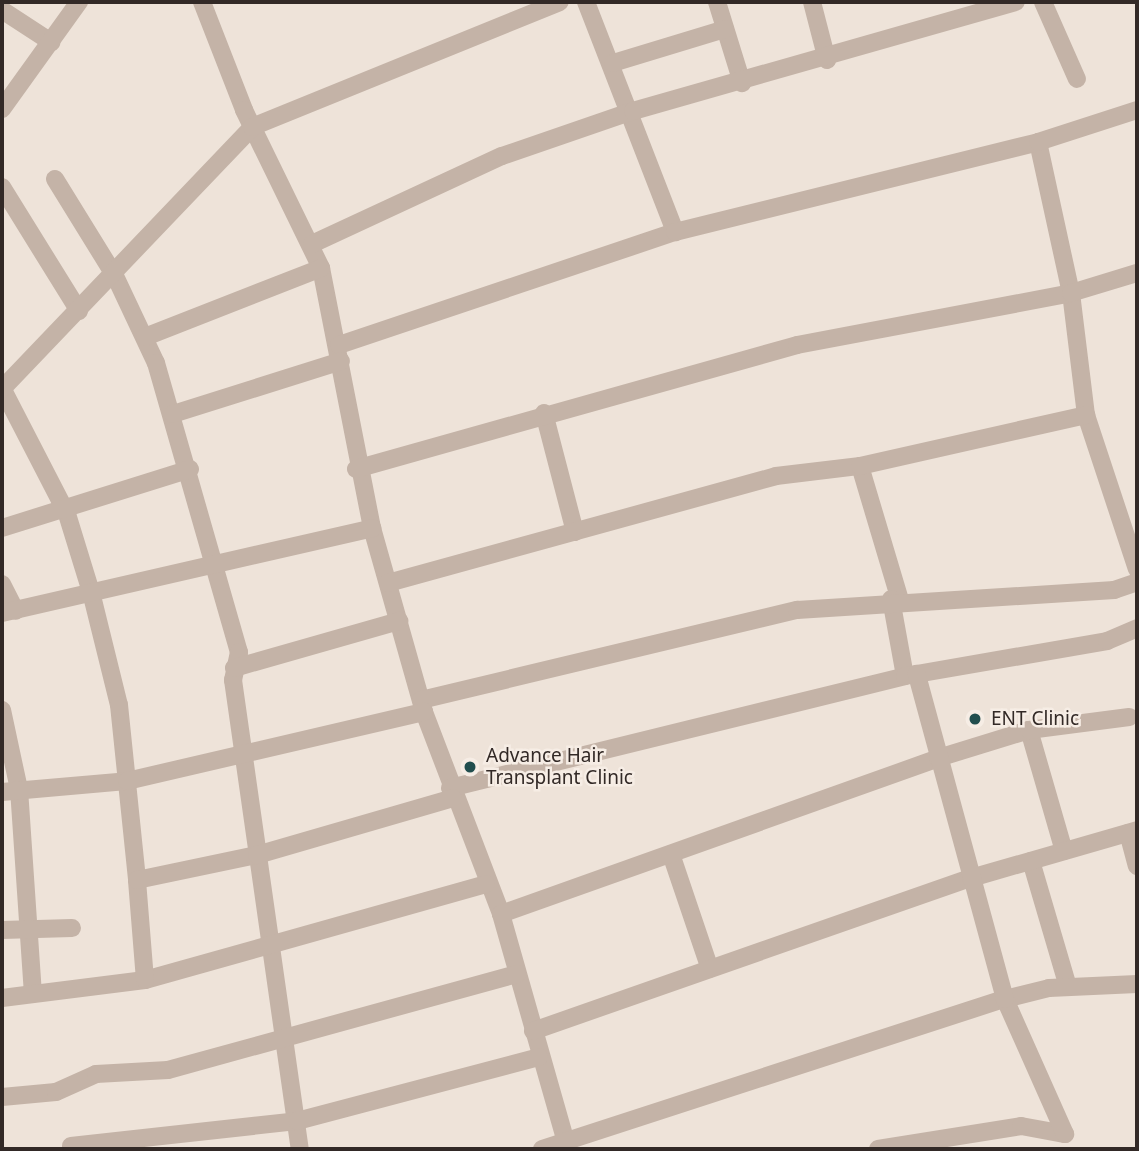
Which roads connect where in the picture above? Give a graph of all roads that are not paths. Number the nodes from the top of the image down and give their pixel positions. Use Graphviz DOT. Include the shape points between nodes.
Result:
graph roads {
  1 [pos="79,2"];
  2 [pos="202,2"];
  3 [pos="560,2"];
  4 [pos="586,2"];
  5 [pos="717,2"];
  6 [pos="812,2"];
  7 [pos="1016,2"];
  8 [pos="1043,2"];
  9 [pos="2,10"];
  10 [pos="726,29"];
  11 [pos="51,42"];
  12 [pos="827,61"];
  13 [pos="613,63"];
  14 [pos="1077,79"];
  15 [pos="742,83"];
  16 [pos="2,109"];
  17 [pos="1137,110"];
  18 [pos="633,111"];
  19 [pos="252,127"];
  20 [pos="1038,142"];
  21 [pos="55,179"];
  22 [pos="2,187"];
  23 [pos="7,208"];
  24 [pos="675,232"];
  25 [pos="312,244"];
  26 [pos="321,268"];
  27 [pos="1137,274"];
  28 [pos="115,276"];
  29 [pos="1071,293"];
  30 [pos="79,311"];
  31 [pos="145,337"];
  32 [pos="340,353"];
  33 [pos="2,389"];
  34 [pos="544,413"];
  35 [pos="173,414"];
  36 [pos="1086,415"];
  37 [pos="860,466"];
  38 [pos="190,469"];
  39 [pos="356,469"];
  40 [pos="64,506"];
  41 [pos="2,528"];
  42 [pos="372,528"];
  43 [pos="575,533"];
  44 [pos="215,562"];
  45 [pos="1137,569"];
  46 [pos="1137,582"];
  47 [pos="388,583"];
  48 [pos="2,584"];
  49 [pos="91,592"];
  50 [pos="896,600"];
  51 [pos="9,612"];
  52 [pos="399,621"];
  53 [pos="1137,628"];
  54 [pos="234,668"];
  55 [pos="911,675"];
  56 [pos="423,706"];
  57 [pos="2,710"];
  58 [pos="1129,717"];
  59 [pos="1030,730"];
  60 [pos="243,758"];
  61 [pos="938,758"];
  62 [pos="127,782"];
  63 [pos="10,790"];
  64 [pos="452,793"];
  65 [pos="1132,832"];
  66 [pos="1064,851"];
  67 [pos="671,854"];
  68 [pos="257,855"];
  69 [pos="1031,861"];
  70 [pos="1137,866"];
  71 [pos="971,878"];
  72 [pos="137,880"];
  73 [pos="486,884"];
  74 [pos="501,914"];
  75 [pos="72,928"];
  76 [pos="29,929"];
  77 [pos="2,930"];
  78 [pos="267,949"];
  79 [pos="710,969"];
  80 [pos="517,974"];
  81 [pos="145,980"];
  82 [pos="1137,984"];
  83 [pos="1068,987"];
  84 [pos="33,994"];
  85 [pos="2,998"];
  86 [pos="1005,999"];
  87 [pos="533,1031"];
  88 [pos="281,1042"];
  89 [pos="539,1057"];
  90 [pos="2,1097"];
  91 [pos="297,1121"];
  92 [pos="71,1146"];
  93 [pos="566,1146"];
  94 [pos="300,1149"];
  95 [pos="542,1149"];
  96 [pos="878,1149"];
  1 -- 11 [label="street"];
  2 -- 19 [label="street"];
  3 -- 19 [label="street"];
  4 -- 13 [label="street"];
  5 -- 10 [label="street"];
  6 -- 12 [label="street"];
  7 -- 12 [label="street"];
  8 -- 14 [label="street"];
  9 -- 11 [label="street"];
  10 -- 13 [label="street"];
  10 -- 15 [label="street"];
  11 -- 16 [label="street"];
  12 -- 15 [label="street"];
  13 -- 18 [label="street"];
  15 -- 18 [label="street"];
  17 -- 20 [label="street"];
  18 -- 24 [label="street"];
  18 -- 25 [label="street" via="457,174"];
  19 -- 25 [label="street"];
  19 -- 28 [label="street"];
  20 -- 24 [label="street"];
  20 -- 29 [label="street"];
  21 -- 28 [label="street"];
  22 -- 23 [label="street"];
  23 -- 30 [label="street"];
  24 -- 32 [label="street"];
  25 -- 26 [label="street"];
  26 -- 31 [label="street"];
  26 -- 32 [label="street"];
  27 -- 29 [label="street"];
  28 -- 30 [label="street"];
  28 -- 31 [label="street"];
  29 -- 34 [label="street" via="797,345"];
  29 -- 36 [label="street"];
  30 -- 33 [label="street"];
  31 -- 35 [label="street"];
  32 -- 35 [label="street"];
  32 -- 39 [label="street"];
  33 -- 40 [label="street"];
  34 -- 39 [label="street"];
  34 -- 43 [label="street"];
  35 -- 38 [label="street"];
  36 -- 37 [label="street"];
  36 -- 45 [label="street"];
  37 -- 43 [label="street" via="776,476"];
  37 -- 50 [label="street"];
  38 -- 40 [label="street"];
  38 -- 44 [label="street"];
  39 -- 42 [label="street"];
  40 -- 41 [label="street"];
  40 -- 49 [label="street"];
  42 -- 44 [label="street"];
  42 -- 47 [label="street"];
  43 -- 47 [label="street"];
  44 -- 49 [label="street"];
  44 -- 54 [label="street" via="239,652"];
  46 -- 50 [label="street" via="1114,590"];
  47 -- 52 [label="street"];
  48 -- 51 [label="street"];
  49 -- 51 [label="street"];
  49 -- 62 [label="street" via="119,705"];
  50 -- 55 [label="street"];
  50 -- 56 [label="street" via="797,610"];
  52 -- 54 [label="street"];
  52 -- 56 [label="street"];
  53 -- 55 [label="street" via="1107,641"];
  54 -- 60 [label="street"];
  55 -- 61 [label="street"];
  55 -- 64 [label="street"];
  56 -- 60 [label="street"];
  56 -- 64 [label="street"];
  57 -- 63 [label="street"];
  58 -- 59 [label="street"];
  59 -- 61 [label="street"];
  59 -- 66 [label="street"];
  60 -- 62 [label="street"];
  60 -- 68 [label="street"];
  61 -- 67 [label="street"];
  61 -- 71 [label="street"];
  62 -- 63 [label="street"];
  62 -- 72 [label="street"];
  63 -- 76 [label="street"];
  64 -- 68 [label="street"];
  64 -- 73 [label="street"];
  65 -- 66 [label="street"];
  65 -- 70 [label="street"];
  66 -- 69 [label="street"];
  67 -- 74 [label="street"];
  67 -- 79 [label="street"];
  68 -- 72 [label="street"];
  68 -- 78 [label="street"];
  69 -- 71 [label="street"];
  69 -- 83 [label="street"];
  71 -- 79 [label="street"];
  71 -- 86 [label="street"];
  72 -- 81 [label="street"];
  73 -- 74 [label="street"];
  73 -- 78 [label="street"];
  74 -- 80 [label="street"];
  75 -- 76 [label="street"];
  76 -- 77 [label="street"];
  76 -- 84 [label="street"];
  78 -- 81 [label="street"];
  78 -- 88 [label="street"];
  79 -- 87 [label="street"];
  80 -- 87 [label="street"];
  80 -- 88 [label="street"];
  81 -- 84 [label="street"];
  82 -- 83 [label="street"];
  83 -- 86 [label="street"];
  84 -- 85 [label="street"];
  86 -- 93 [label="street"];
  86 -- 96 [label="street" via="1065,1134 1021,1126"];
  87 -- 89 [label="street"];
  88 -- 90 [label="street" via="159,1072 87,1076 41,1096"];
  88 -- 91 [label="street"];
  89 -- 91 [label="street"];
  89 -- 93 [label="street"];
  91 -- 92 [label="street"];
  91 -- 94 [label="street"];
  93 -- 95 [label="street"];
}
